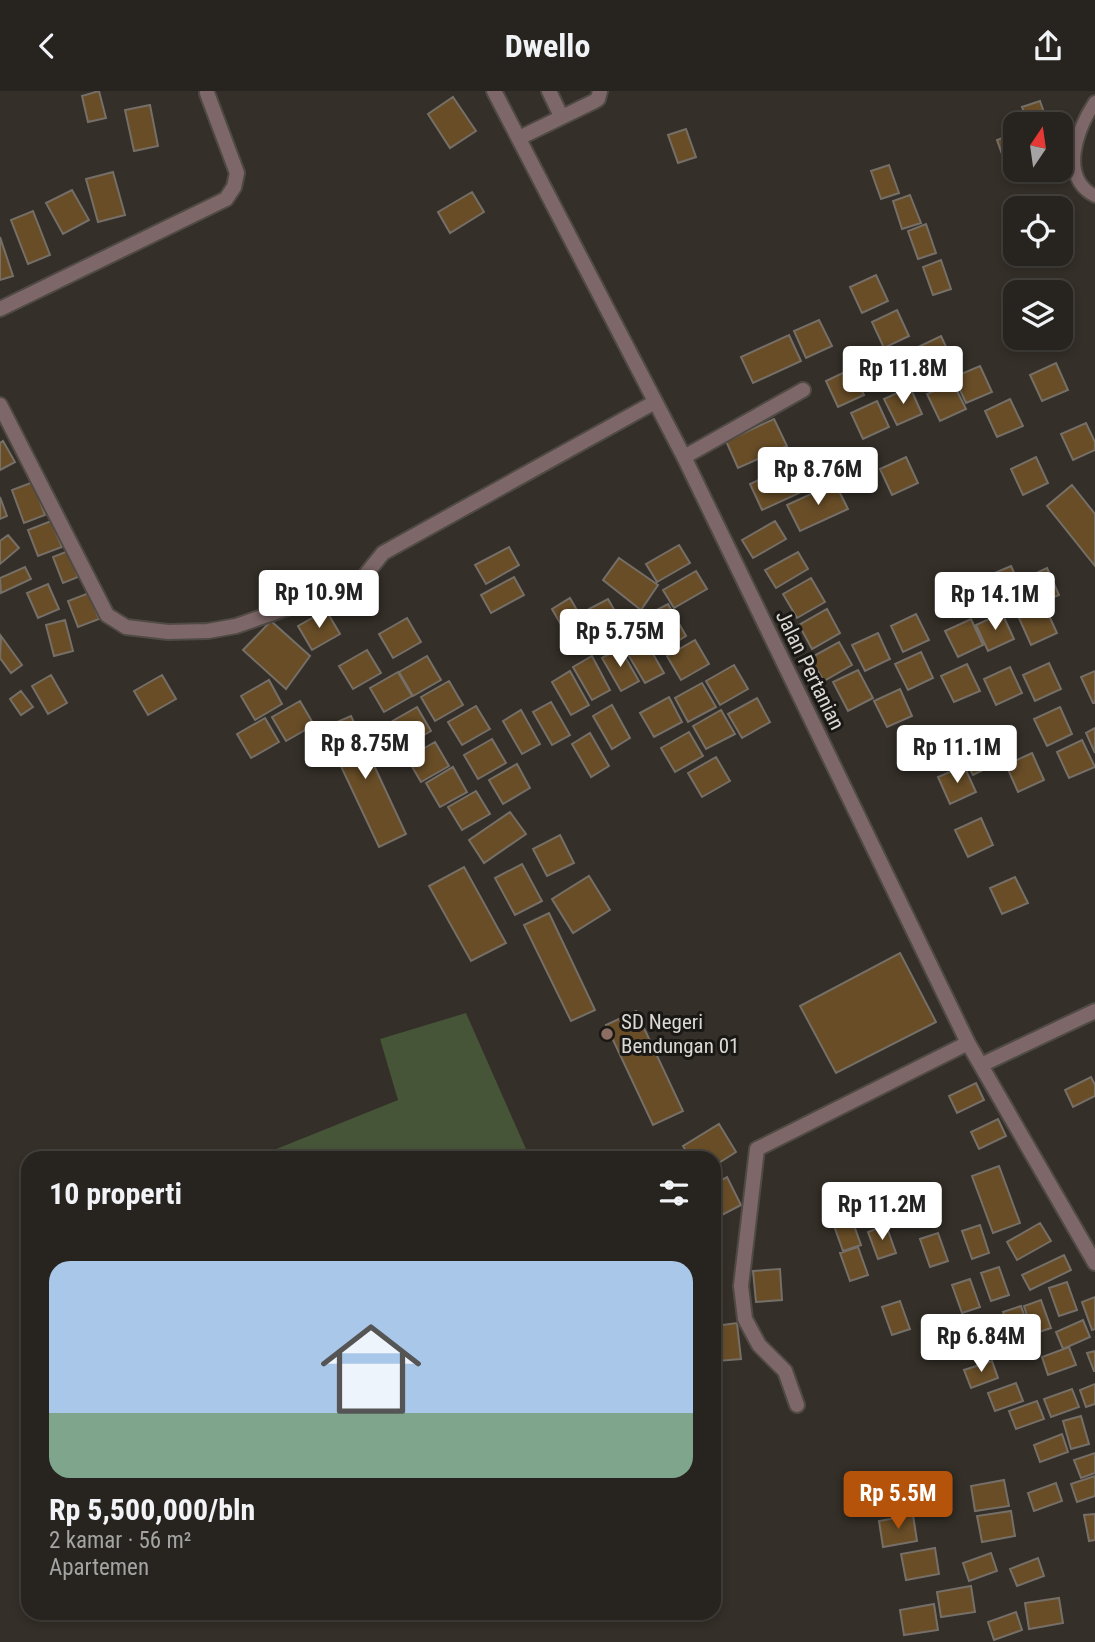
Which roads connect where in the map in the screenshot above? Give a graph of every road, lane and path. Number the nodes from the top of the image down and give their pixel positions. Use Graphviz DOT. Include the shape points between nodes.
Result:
graph roads {
  1 [pos="494,91"];
  2 [pos="549,91"];
  3 [pos="600,91"];
  4 [pos="207,93"];
  5 [pos="1095,102"];
  6 [pos="561,116"];
  7 [pos="519,138"];
  8 [pos="1095,196"];
  9 [pos="0,310"];
  10 [pos="803,390"];
  11 [pos="655,402"];
  12 [pos="0,405"];
  13 [pos="684,457"];
  14 [pos="1095,1011"];
  15 [pos="968,1043"];
  16 [pos="981,1065"];
  17 [pos="1095,1263"];
  18 [pos="797,1405"];
  1 -- 7 [label="street, Jalan Pertanian"];
  2 -- 6 [label="street"];
  3 -- 6 [label="street" via="598,99"];
  4 -- 9 [label="street" via="237,173 226,199"];
  5 -- 8 [label="lane" via="1081,126 1075,160 1080,185"];
  6 -- 7 [label="street"];
  7 -- 11 [label="street, Jalan Pertanian"];
  10 -- 13 [label="street"];
  11 -- 12 [label="street" via="383,553 359,583 236,627 168,632 125,627 107,615"];
  11 -- 13 [label="street, Jalan Pertanian"];
  13 -- 15 [label="street, Jalan Pertanian"];
  14 -- 16 [label="street"];
  15 -- 16 [label="street, Jalan Pertanian"];
  15 -- 18 [label="street" via="758,1149 741,1286 745,1319 759,1345 785,1371"];
  16 -- 17 [label="street, Jalan Pertanian"];
}
